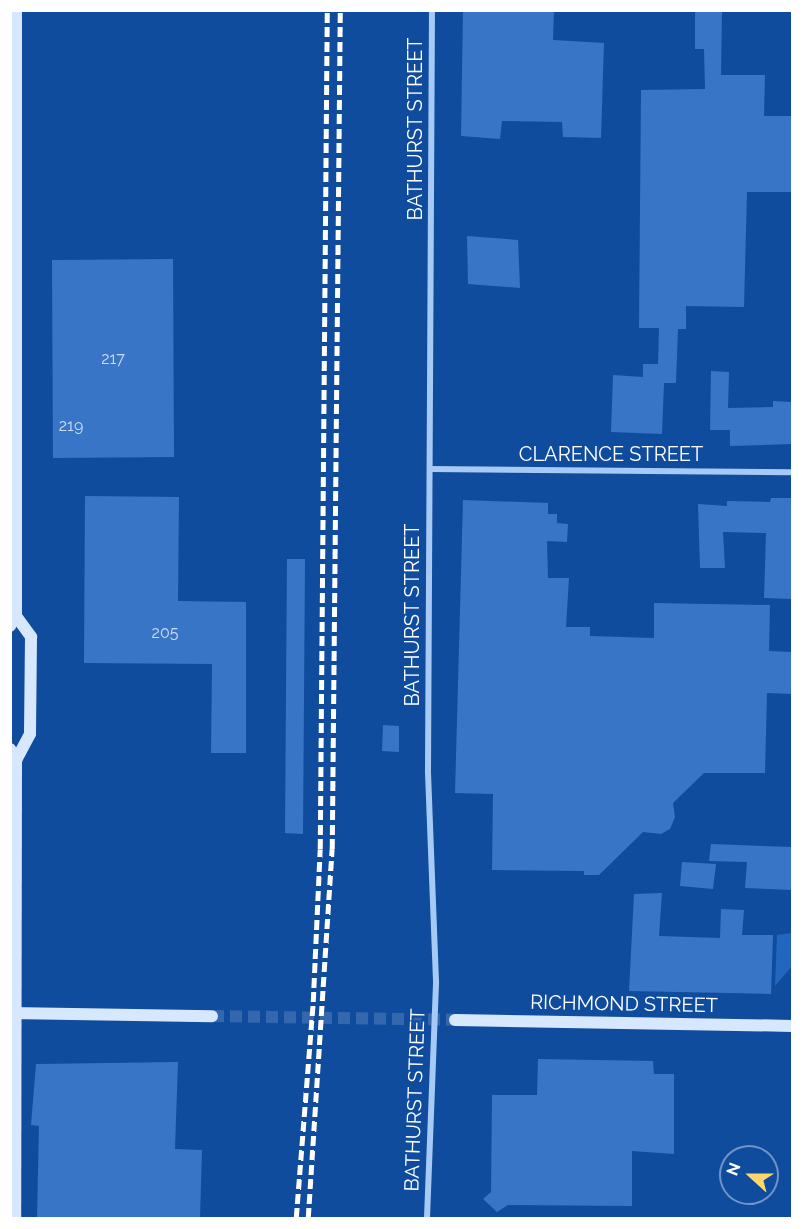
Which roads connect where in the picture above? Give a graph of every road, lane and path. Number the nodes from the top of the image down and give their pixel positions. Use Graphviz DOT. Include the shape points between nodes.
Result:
graph roads {
  1 [pos="16,10"];
  2 [pos="432,10"];
  3 [pos="14,464"];
  4 [pos="430,469"];
  5 [pos="792,472"];
  6 [pos="13,621"];
  7 [pos="13,755"];
  8 [pos="13,1013"];
  9 [pos="212,1016"];
  10 [pos="454,1020"];
  11 [pos="792,1026"];
  12 [pos="15,1218"];
  13 [pos="427,1218"];
  1 -- 3 [label="main road"];
  2 -- 4 [label="street, BATHURST STREET"];
  3 -- 6 [label="main road"];
  4 -- 5 [label="street, CLARENCE STREET"];
  4 -- 13 [label="street, BATHURST STREET" via="428,795 436,981"];
  6 -- 7 [label="main road" via="31,637 30,734"];
  7 -- 8 [label="main road"];
  8 -- 9 [label="main road"];
  8 -- 12 [label="main road"];
  10 -- 11 [label="main road, RICHMOND STREET"];
}
